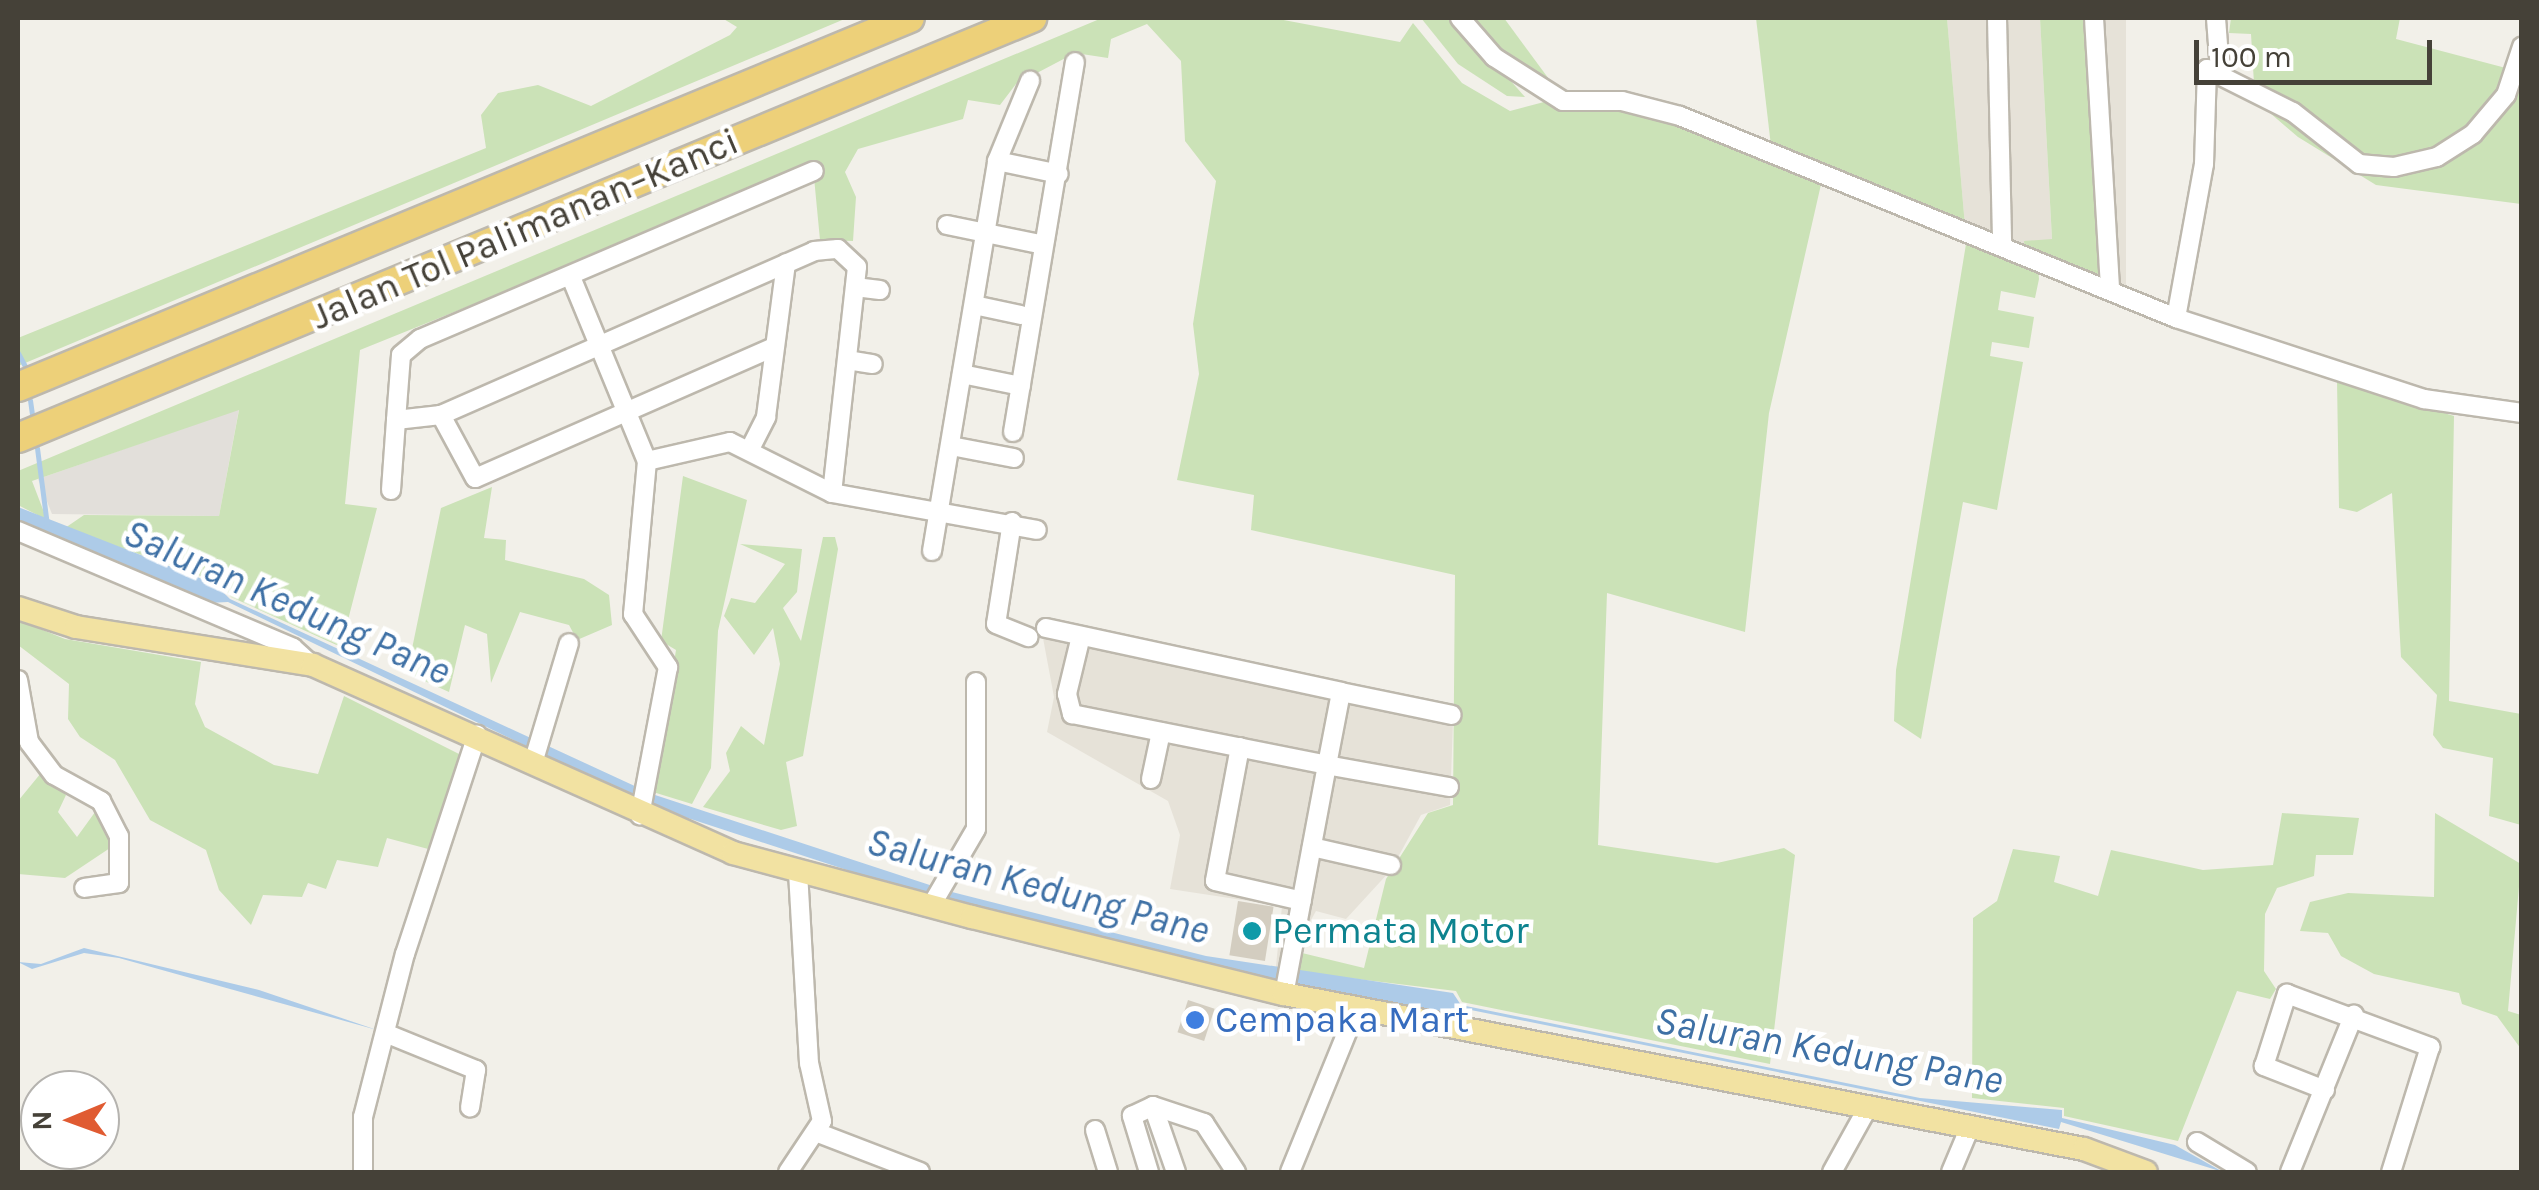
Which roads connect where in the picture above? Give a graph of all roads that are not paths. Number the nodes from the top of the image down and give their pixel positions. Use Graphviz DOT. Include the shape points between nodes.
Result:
graph roads {
  1 [pos="910,18"];
  2 [pos="1032,18"];
  3 [pos="1460,18"];
  4 [pos="1996,18"];
  5 [pos="2094,18"];
  6 [pos="2216,18"];
  7 [pos="2522,47"];
  8 [pos="1075,62"];
  9 [pos="2220,71"];
  10 [pos="1030,81"];
  11 [pos="997,161"];
  12 [pos="814,171"];
  13 [pos="1059,174"];
  14 [pos="947,225"];
  15 [pos="985,233"];
  16 [pos="1035,244"];
  17 [pos="2002,246"];
  18 [pos="786,263"];
  19 [pos="571,277"];
  20 [pos="855,287"];
  21 [pos="880,290"];
  22 [pos="2110,290"];
  23 [pos="974,306"];
  24 [pos="1021,315"];
  25 [pos="2176,318"];
  26 [pos="600,346"];
  27 [pos="774,347"];
  28 [pos="847,360"];
  29 [pos="873,364"];
  30 [pos="962,374"];
  31 [pos="1021,386"];
  32 [pos="18,387"];
  33 [pos="624,412"];
  34 [pos="2522,413"];
  35 [pos="441,416"];
  36 [pos="396,420"];
  37 [pos="1013,432"];
  38 [pos="18,438"];
  39 [pos="951,446"];
  40 [pos="750,449"];
  41 [pos="1014,458"];
  42 [pos="647,461"];
  43 [pos="391,490"];
  44 [pos="832,494"];
  45 [pos="941,508"];
  46 [pos="1012,522"];
  47 [pos="1037,530"];
  48 [pos="18,531"];
  49 [pos="932,551"];
  50 [pos="18,608"];
  51 [pos="215,616"];
  52 [pos="1080,636"];
  53 [pos="569,643"];
  54 [pos="206,650"];
  55 [pos="313,666"];
  56 [pos="18,680"];
  57 [pos="976,682"];
  58 [pos="1342,692"];
  59 [pos="1452,715"];
  60 [pos="1160,732"];
  61 [pos="477,734"];
  62 [pos="1240,748"];
  63 [pos="537,753"];
  64 [pos="1327,765"];
  65 [pos="1151,779"];
  66 [pos="1450,787"];
  67 [pos="641,809"];
  68 [pos="1312,848"];
  69 [pos="1391,865"];
  70 [pos="798,870"];
  71 [pos="84,888"];
  72 [pos="934,897"];
  73 [pos="1302,901"];
  74 [pos="1286,983"];
  75 [pos="1357,1008"];
  76 [pos="2354,1014"];
  77 [pos="390,1035"];
  78 [pos="2325,1090"];
  79 [pos="1153,1106"];
  80 [pos="1868,1107"];
  81 [pos="470,1108"];
  82 [pos="1970,1127"];
  83 [pos="1095,1130"];
  84 [pos="821,1134"];
  85 [pos="2197,1142"];
  86 [pos="1230,1171"];
  87 [pos="362,1172"];
  88 [pos="788,1172"];
  89 [pos="920,1172"];
  90 [pos="1108,1172"];
  91 [pos="1148,1172"];
  92 [pos="1176,1172"];
  93 [pos="1290,1172"];
  94 [pos="1832,1172"];
  95 [pos="1951,1172"];
  96 [pos="2146,1172"];
  97 [pos="2247,1172"];
  98 [pos="2290,1172"];
  99 [pos="2392,1172"];
  1 -- 32 [label="highway, Jalan Tol Palimanan–Kanci"];
  2 -- 38 [label="highway, Jalan Tol Palimanan–Kanci"];
  3 -- 17 [label="street" via="1494,57 1563,101 1622,101 1680,116"];
  4 -- 17 [label="street"];
  5 -- 22 [label="street"];
  6 -- 9 [label="street"];
  7 -- 9 [label="street" via="2506,94 2473,134 2437,157 2394,167 2359,164"];
  8 -- 13 [label="street"];
  9 -- 25 [label="street" via="2205,72 2204,164"];
  10 -- 11 [label="street"];
  11 -- 13 [label="street"];
  11 -- 15 [label="street"];
  12 -- 19 [label="street"];
  13 -- 31 [label="street"];
  14 -- 15 [label="street"];
  15 -- 16 [label="street"];
  15 -- 23 [label="street"];
  17 -- 22 [label="street"];
  18 -- 20 [label="street" via="814,251 851,252"];
  18 -- 26 [label="street"];
  18 -- 27 [label="street"];
  19 -- 26 [label="street"];
  19 -- 36 [label="street" via="405,348"];
  20 -- 21 [label="street"];
  20 -- 28 [label="street"];
  22 -- 25 [label="street"];
  23 -- 24 [label="street"];
  23 -- 30 [label="street"];
  25 -- 34 [label="street" via="2424,399"];
  26 -- 33 [label="street"];
  26 -- 35 [label="street"];
  27 -- 33 [label="street"];
  27 -- 40 [label="street" via="766,418"];
  28 -- 29 [label="street"];
  28 -- 44 [label="street"];
  30 -- 31 [label="street"];
  30 -- 39 [label="street"];
  31 -- 37 [label="street"];
  33 -- 35 [label="street" via="475,478"];
  33 -- 42 [label="street"];
  35 -- 36 [label="street"];
  36 -- 43 [label="street"];
  39 -- 41 [label="street"];
  39 -- 45 [label="street"];
  40 -- 42 [label="street" via="720,442"];
  40 -- 44 [label="street"];
  42 -- 67 [label="street" via="634,614 668,667"];
  44 -- 45 [label="street"];
  45 -- 46 [label="street"];
  45 -- 49 [label="street"];
  46 -- 47 [label="street"];
  46 -- 52 [label="street" via="996,624"];
  48 -- 51 [label="street"];
  50 -- 54 [label="main road"];
  51 -- 54 [label="street"];
  51 -- 55 [label="street"];
  52 -- 58 [label="street"];
  52 -- 60 [label="street" via="1066,708"];
  53 -- 63 [label="street"];
  54 -- 55 [label="main road"];
  55 -- 61 [label="main road"];
  56 -- 71 [label="street" via="28,742 54,775 101,801 120,836 119,883"];
  57 -- 72 [label="street" via="976,829 970,850 952,857 950,880"];
  58 -- 59 [label="street"];
  58 -- 64 [label="street"];
  60 -- 62 [label="street"];
  60 -- 65 [label="street"];
  61 -- 63 [label="main road"];
  61 -- 77 [label="street" via="405,954"];
  62 -- 64 [label="street"];
  62 -- 73 [label="street" via="1215,881"];
  63 -- 67 [label="main road"];
  64 -- 66 [label="street"];
  64 -- 68 [label="street"];
  67 -- 70 [label="main road"];
  68 -- 69 [label="street"];
  68 -- 73 [label="street"];
  70 -- 72 [label="main road"];
  70 -- 84 [label="street"];
  72 -- 74 [label="main road"];
  73 -- 74 [label="street"];
  74 -- 75 [label="main road"];
  75 -- 80 [label="main road"];
  75 -- 93 [label="street"];
  76 -- 78 [label="street"];
  76 -- 78 [label="street" via="2299,992 2282,999 2264,1066"];
  76 -- 99 [label="street" via="2432,1053"];
  77 -- 81 [label="street" via="476,1070"];
  77 -- 87 [label="street" via="363,1118"];
  78 -- 98 [label="street"];
  79 -- 86 [label="street" via="1204,1123"];
  79 -- 91 [label="street" via="1132,1116"];
  79 -- 92 [label="street"];
  80 -- 82 [label="main road"];
  80 -- 94 [label="street"];
  82 -- 95 [label="street"];
  82 -- 96 [label="main road" via="2084,1149"];
  83 -- 90 [label="street"];
  84 -- 88 [label="street"];
  84 -- 89 [label="street"];
  85 -- 97 [label="street"];
}
